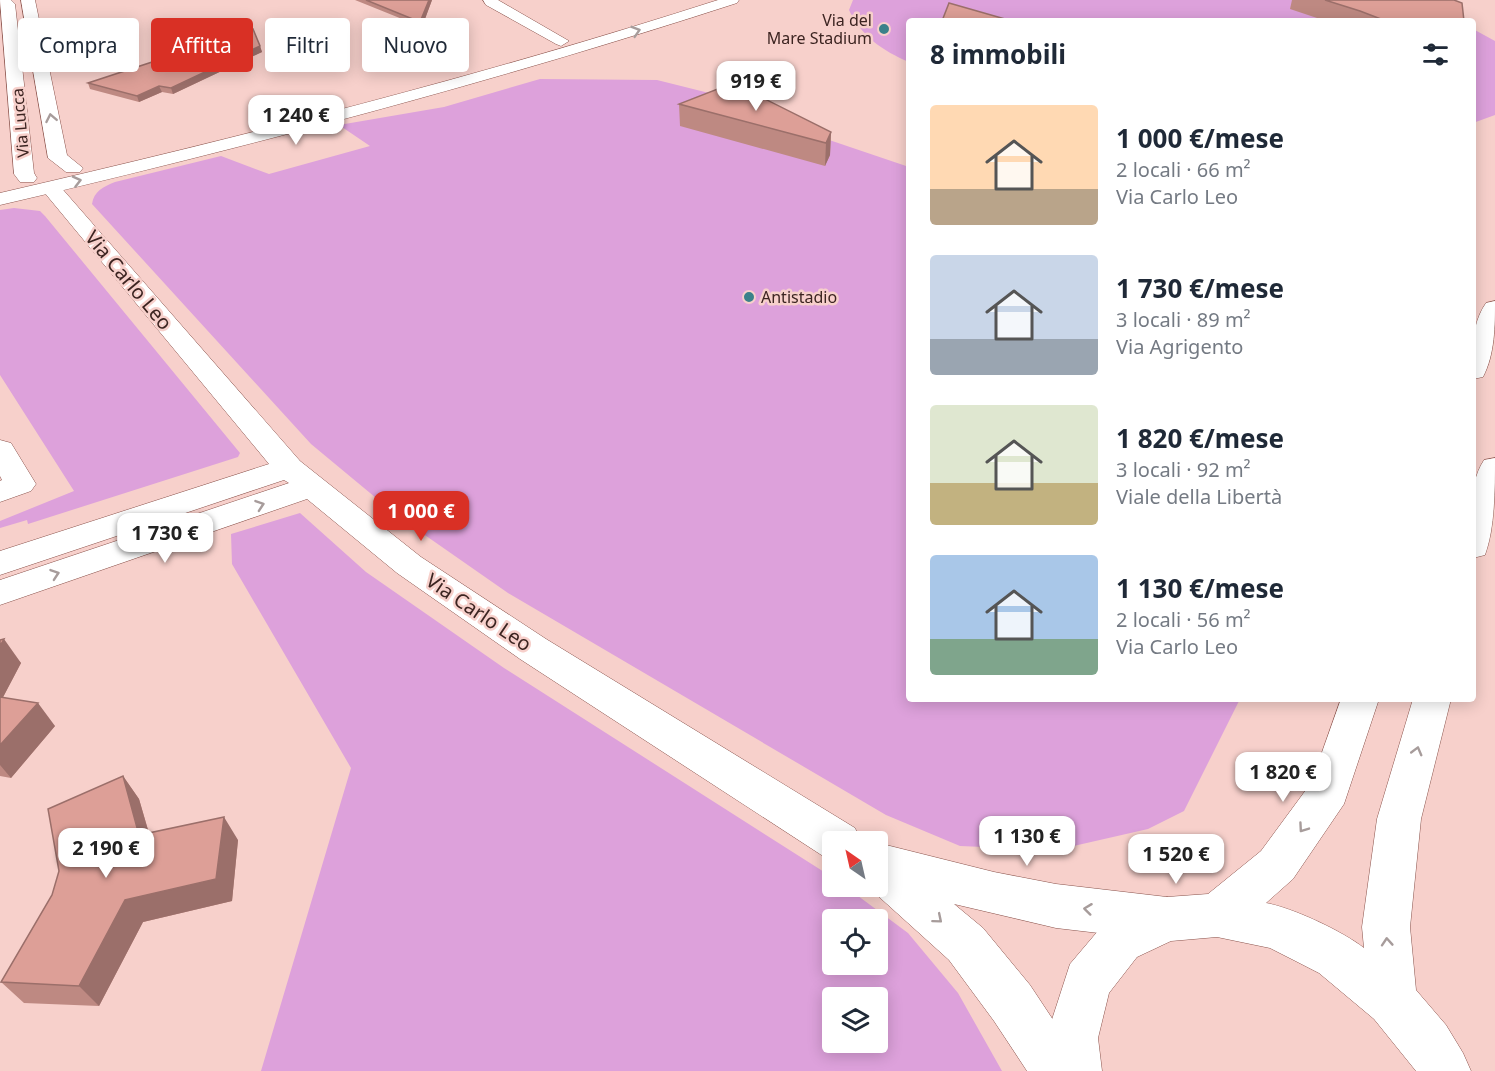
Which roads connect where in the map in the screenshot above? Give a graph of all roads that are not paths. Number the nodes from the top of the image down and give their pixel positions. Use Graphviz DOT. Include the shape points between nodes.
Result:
graph roads {
  1 [pos="29,0"];
  2 [pos="490,0"];
  3 [pos="692,0"];
  4 [pos="732,0"];
  5 [pos="4,2"];
  6 [pos="561,41"];
  7 [pos="580,48"];
  8 [pos="50,178"];
  9 [pos="0,184"];
  10 [pos="0,199"];
  11 [pos="1495,308"];
  12 [pos="1476,362"];
  13 [pos="0,448"];
  14 [pos="1495,467"];
  15 [pos="301,477"];
  16 [pos="0,492"];
  17 [pos="1476,536"];
  18 [pos="0,562"];
  19 [pos="0,592"];
  20 [pos="1359,702"];
  21 [pos="1431,702"];
  22 [pos="822,832"];
  23 [pos="888,866"];
  24 [pos="888,877"];
  25 [pos="1217,915"];
  26 [pos="1167,919"];
  27 [pos="1392,1001"];
  28 [pos="1057,1071"];
  29 [pos="1076,1071"];
  30 [pos="1445,1071"];
  1 -- 5 [label="street"];
  8 -- 1 [label="street, Via Lucca, one-way" via="58,158"];
  2 -- 6 [label="street"];
  3 -- 6 [label="street"];
  7 -- 4 [label="street, one-way"];
  5 -- 8 [label="street, Via Lucca"];
  6 -- 7 [label="street"];
  6 -- 8 [label="street"];
  8 -- 7 [label="street, one-way" via="327,119"];
  8 -- 9 [label="street"];
  8 -- 10 [label="street"];
  8 -- 15 [label="street, Via Carlo Leo"];
  11 -- 12 [label="street"];
  13 -- 16 [label="street" via="20,484"];
  14 -- 17 [label="street"];
  15 -- 18 [label="street"];
  19 -- 15 [label="street, one-way"];
  15 -- 22 [label="street, Via Carlo Leo" via="447,591"];
  20 -- 25 [label="street, one-way" via="1329,791 1277,865"];
  27 -- 21 [label="street, one-way" via="1386,927 1399,819"];
  26 -- 23 [label="street, one-way" via="1045,904"];
  24 -- 28 [label="street, one-way" via="966,944 1012,1003"];
  25 -- 26 [label="street"];
  25 -- 27 [label="street" via="1276,927 1336,956"];
  26 -- 29 [label="street" via="1120,941 1087,981 1072,1038"];
  27 -- 30 [label="street" via="1428,1043"];
}
